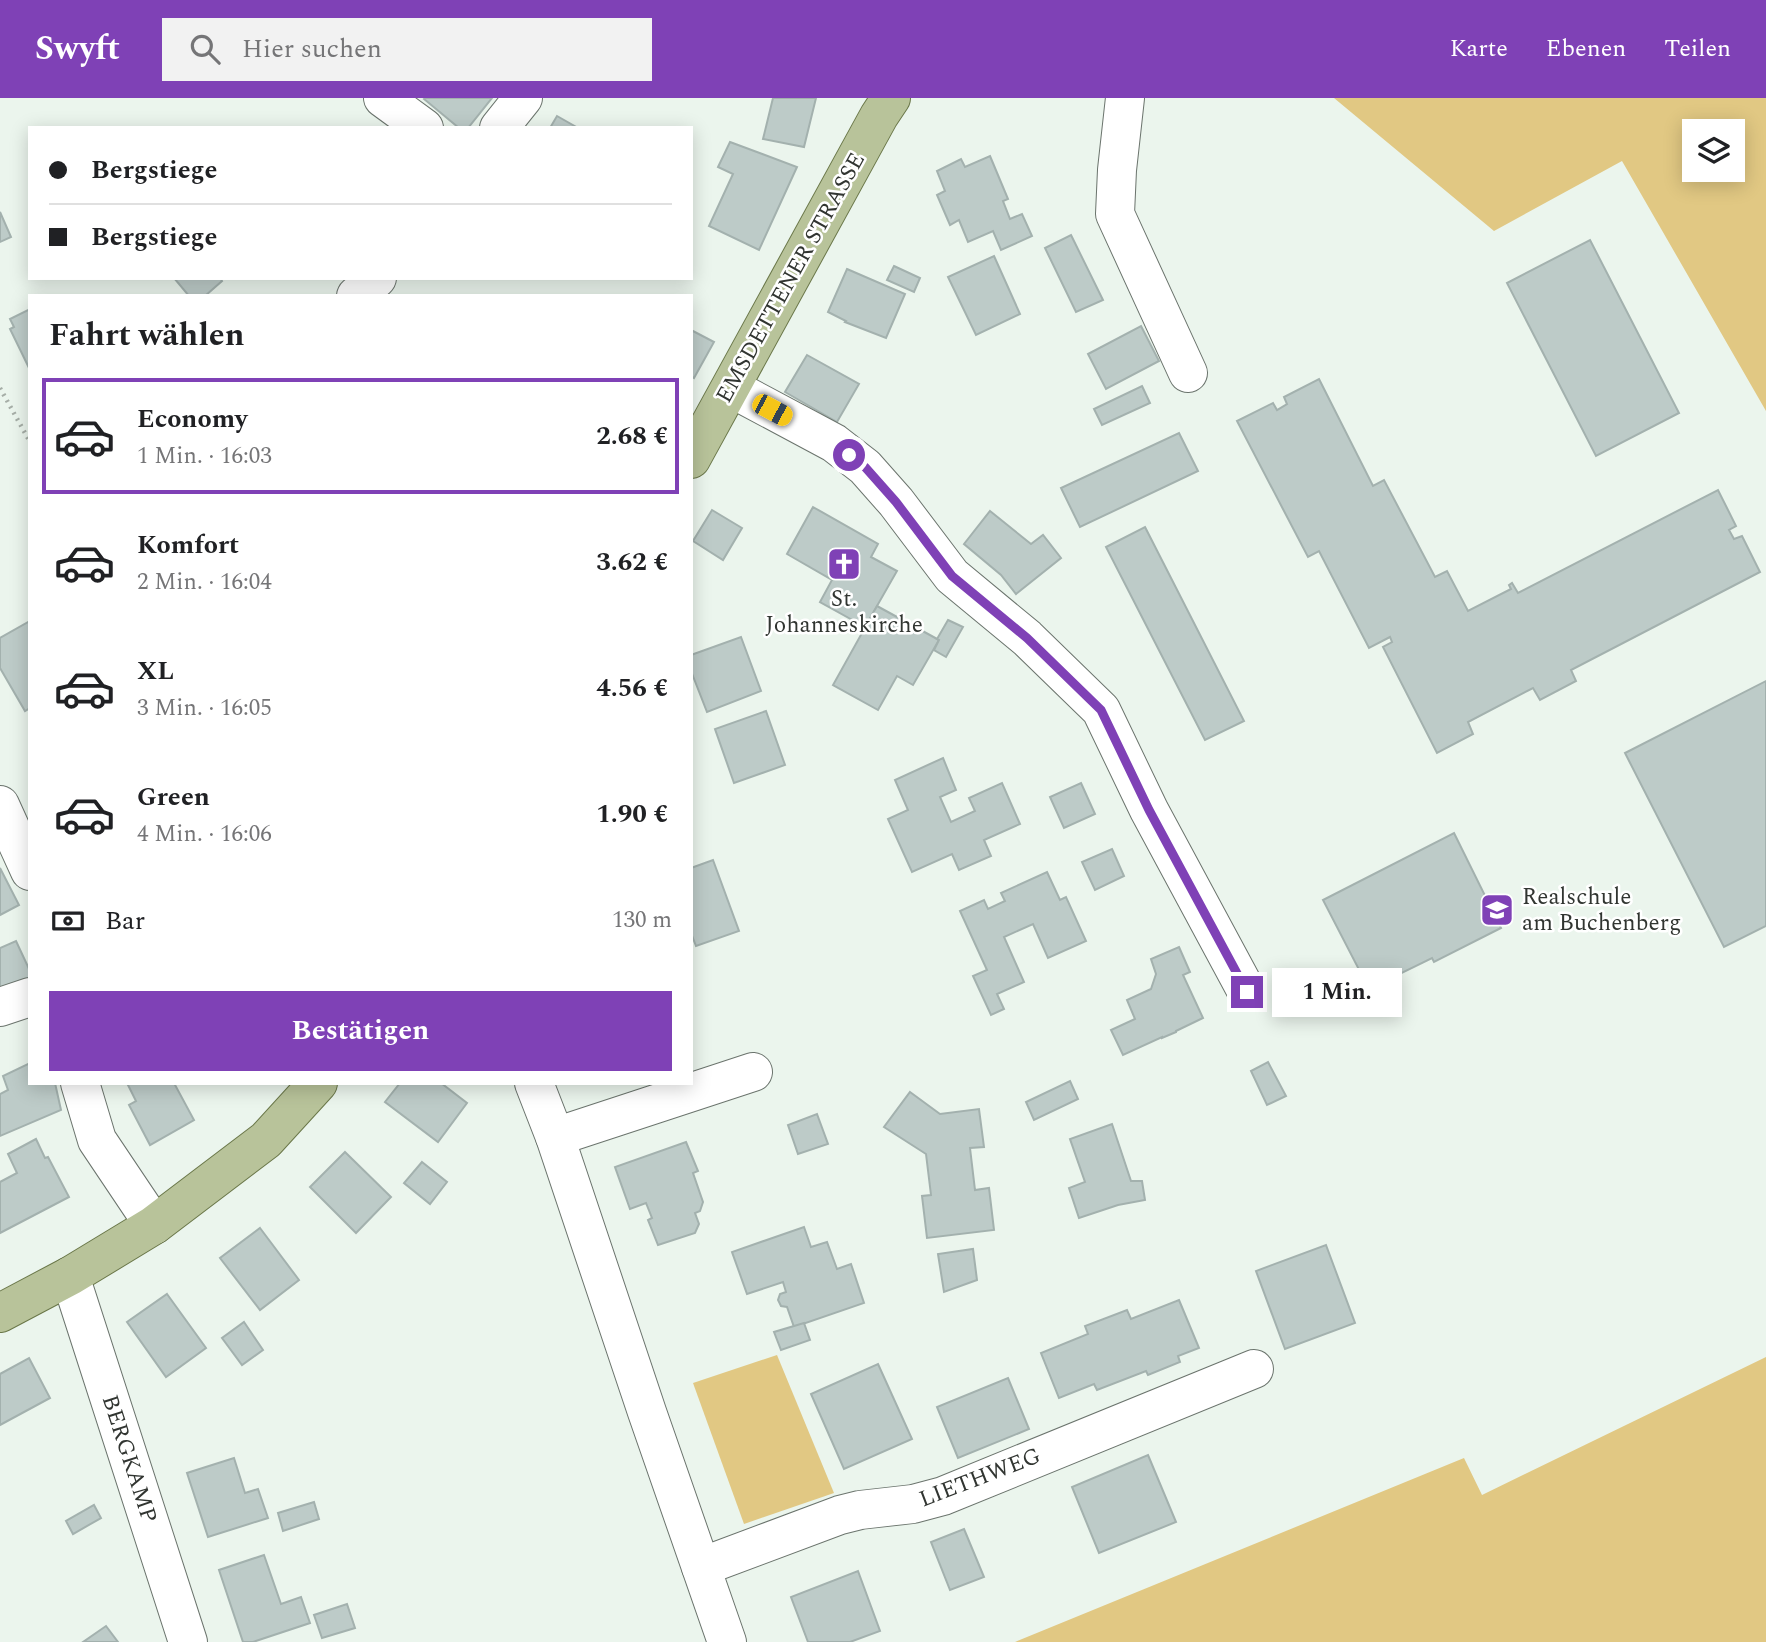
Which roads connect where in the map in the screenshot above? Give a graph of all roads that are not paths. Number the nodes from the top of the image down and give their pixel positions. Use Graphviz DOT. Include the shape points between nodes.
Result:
graph roads {
  1 [pos="383,98"];
  2 [pos="523,98"];
  3 [pos="891,98"];
  4 [pos="1125,98"];
  5 [pos="421,126"];
  6 [pos="501,126"];
  7 [pos="375,280"];
  8 [pos="358,294"];
  9 [pos="1188,373"];
  10 [pos="731,388"];
  11 [pos="693,455"];
  12 [pos="0,806"];
  13 [pos="28,867"];
  14 [pos="1247,992"];
  15 [pos="28,998"];
  16 [pos="0,1007"];
  17 [pos="753,1072"];
  18 [pos="81,1085"];
  19 [pos="316,1085"];
  20 [pos="535,1085"];
  21 [pos="555,1137"];
  22 [pos="154,1226"];
  23 [pos="70,1276"];
  24 [pos="0,1313"];
  25 [pos="1254,1369"];
  26 [pos="701,1567"];
  27 [pos="188,1642"];
  28 [pos="727,1642"];
  1 -- 5 [label="street"];
  2 -- 6 [label="street"];
  3 -- 10 [label="main road, EMSDETTENER STRASSE"];
  4 -- 9 [label="street" via="1115,214"];
  7 -- 8 [label="street"];
  10 -- 11 [label="main road, EMSDETTENER STRASSE"];
  10 -- 14 [label="street" via="834,443 865,467 952,576 1027,638 1101,710"];
  12 -- 13 [label="street"];
  15 -- 16 [label="street"];
  17 -- 21 [label="street"];
  18 -- 22 [label="street" via="97,1140"];
  19 -- 22 [label="main road" via="266,1140"];
  20 -- 21 [label="street"];
  21 -- 26 [label="street"];
  22 -- 23 [label="main road"];
  23 -- 24 [label="main road"];
  23 -- 27 [label="street, BERGKAMP"];
  25 -- 26 [label="street, LIETHWEG" via="943,1496 840,1515"];
  26 -- 28 [label="street"];
}
